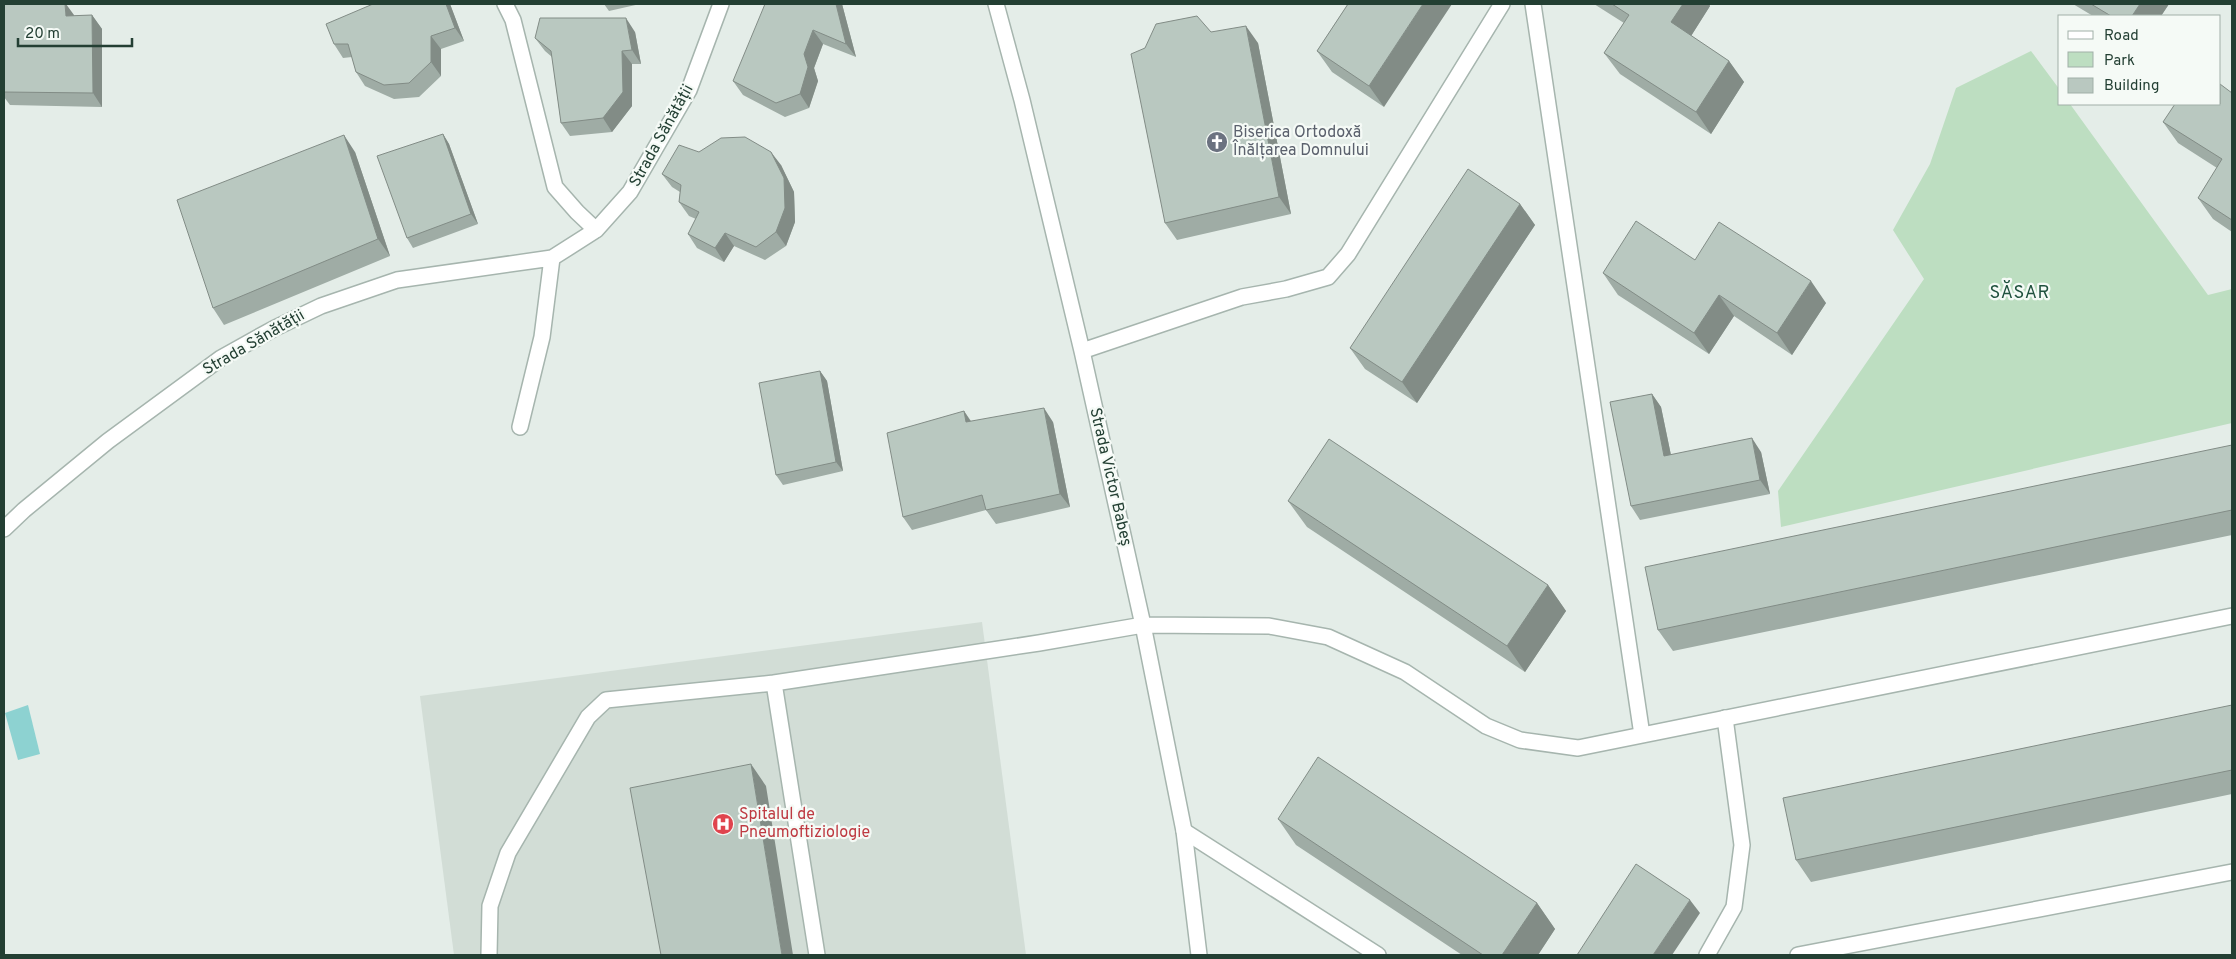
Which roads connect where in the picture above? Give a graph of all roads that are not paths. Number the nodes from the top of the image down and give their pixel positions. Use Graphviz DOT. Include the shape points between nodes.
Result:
graph roads {
  1 [pos="505,4"];
  2 [pos="721,4"];
  3 [pos="996,4"];
  4 [pos="1502,4"];
  5 [pos="1533,4"];
  6 [pos="596,230"];
  7 [pos="552,258"];
  8 [pos="1082,351"];
  9 [pos="520,427"];
  10 [pos="4,529"];
  11 [pos="2232,616"];
  12 [pos="1143,625"];
  13 [pos="774,683"];
  14 [pos="1725,718"];
  15 [pos="1642,735"];
  16 [pos="1184,831"];
  17 [pos="2232,872"];
  18 [pos="489,955"];
  19 [pos="817,955"];
  20 [pos="1199,955"];
  21 [pos="1378,955"];
  22 [pos="1707,955"];
  23 [pos="1798,955"];
  1 -- 6 [label="street" via="513,20 555,186"];
  2 -- 6 [label="street, Strada Sănătății" via="689,90 630,192"];
  3 -- 8 [label="street, Strada Victor Babeș"];
  4 -- 8 [label="street" via="1348,254 1328,277 1242,297"];
  5 -- 15 [label="street"];
  6 -- 7 [label="street, Strada Sănătății"];
  7 -- 9 [label="street" via="542,337"];
  7 -- 10 [label="street, Strada Sănătății" via="397,280 321,306 275,328 221,358 115,436"];
  8 -- 12 [label="street, Strada Victor Babeș"];
  11 -- 14 [label="street"];
  12 -- 13 [label="street"];
  12 -- 15 [label="street" via="1269,626 1328,637 1405,672 1486,726 1520,740 1578,748"];
  12 -- 16 [label="street, Strada Victor Babeș"];
  13 -- 18 [label="street" via="606,700 588,717 508,853 490,906"];
  13 -- 19 [label="street"];
  14 -- 15 [label="street"];
  14 -- 22 [label="street" via="1742,845 1734,907"];
  16 -- 20 [label="street, Strada Victor Babeș"];
  16 -- 21 [label="street"];
  17 -- 23 [label="street"];
}
